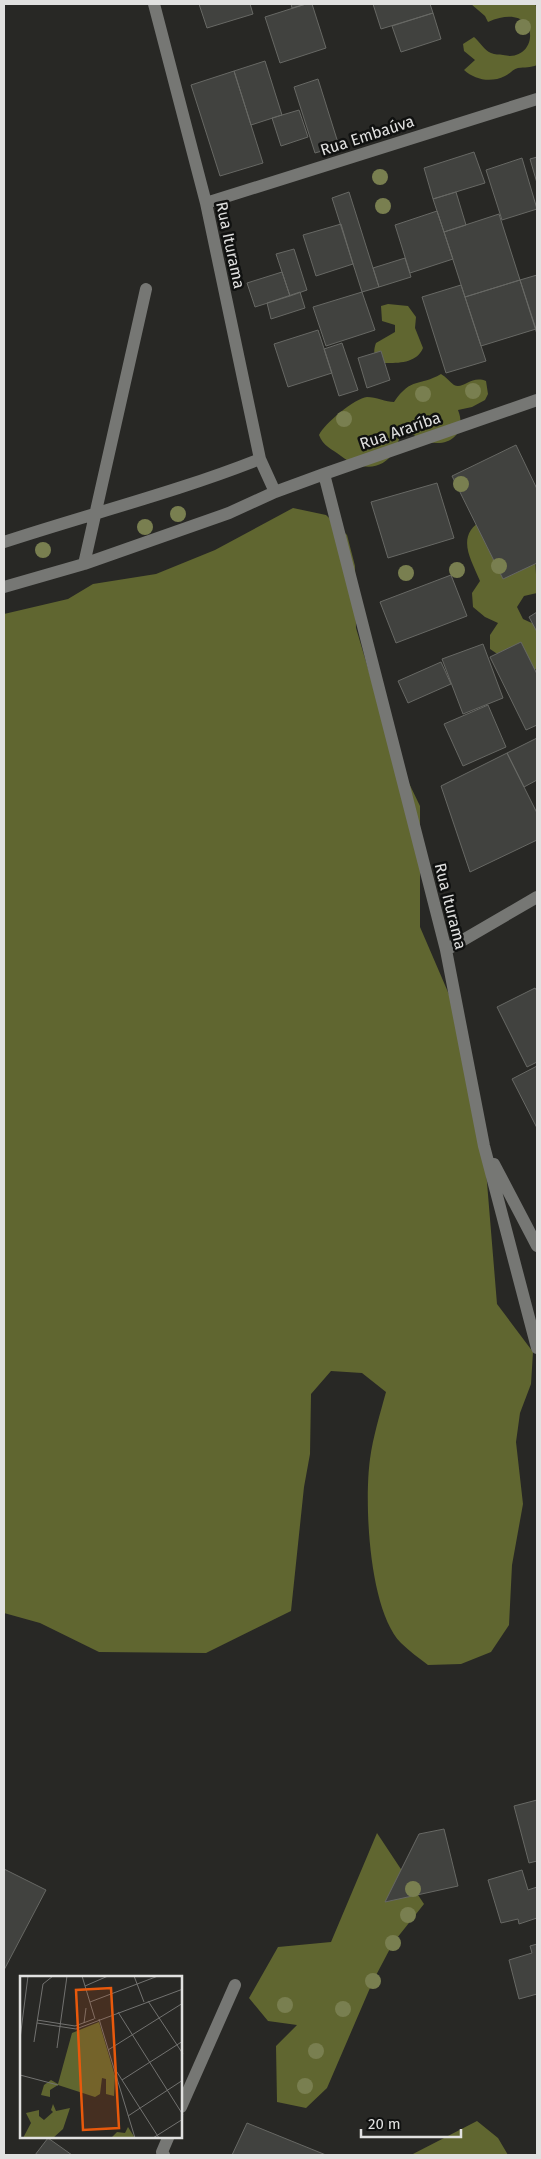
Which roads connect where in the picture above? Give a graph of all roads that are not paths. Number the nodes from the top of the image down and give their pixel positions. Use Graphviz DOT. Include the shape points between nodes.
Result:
graph roads {
  1 [pos="154,4"];
  2 [pos="537,98"];
  3 [pos="206,203"];
  4 [pos="146,289"];
  5 [pos="537,400"];
  6 [pos="260,459"];
  7 [pos="324,474"];
  8 [pos="275,492"];
  9 [pos="97,512"];
  10 [pos="4,542"];
  11 [pos="84,564"];
  12 [pos="4,587"];
  13 [pos="537,896"];
  14 [pos="446,950"];
  15 [pos="484,1146"];
  16 [pos="537,1246"];
  17 [pos="537,1348"];
  18 [pos="235,1985"];
  19 [pos="182,2105"];
  20 [pos="168,2139"];
  21 [pos="164,2155"];
  1 -- 3 [label="street, Rua Iturama"];
  2 -- 3 [label="street, Rua Embaúva"];
  3 -- 6 [label="street, Rua Iturama"];
  4 -- 9 [label="street"];
  5 -- 7 [label="street, Rua Araríba"];
  6 -- 8 [label="street, Rua Iturama"];
  6 -- 9 [label="street" via="206,480"];
  7 -- 8 [label="street, Rua Araríba"];
  7 -- 14 [label="street, Rua Iturama"];
  8 -- 11 [label="street, Rua Araríba" via="229,513"];
  9 -- 10 [label="street"];
  9 -- 11 [label="street"];
  11 -- 12 [label="street, Rua Araríba"];
  13 -- 14 [label="street"];
  14 -- 15 [label="street, Rua Iturama"];
  15 -- 16 [label="street"];
  15 -- 17 [label="street, Rua Iturama"];
  18 -- 19 [label="street"];
  20 -- 21 [label="street" via="162,2152"];
}
